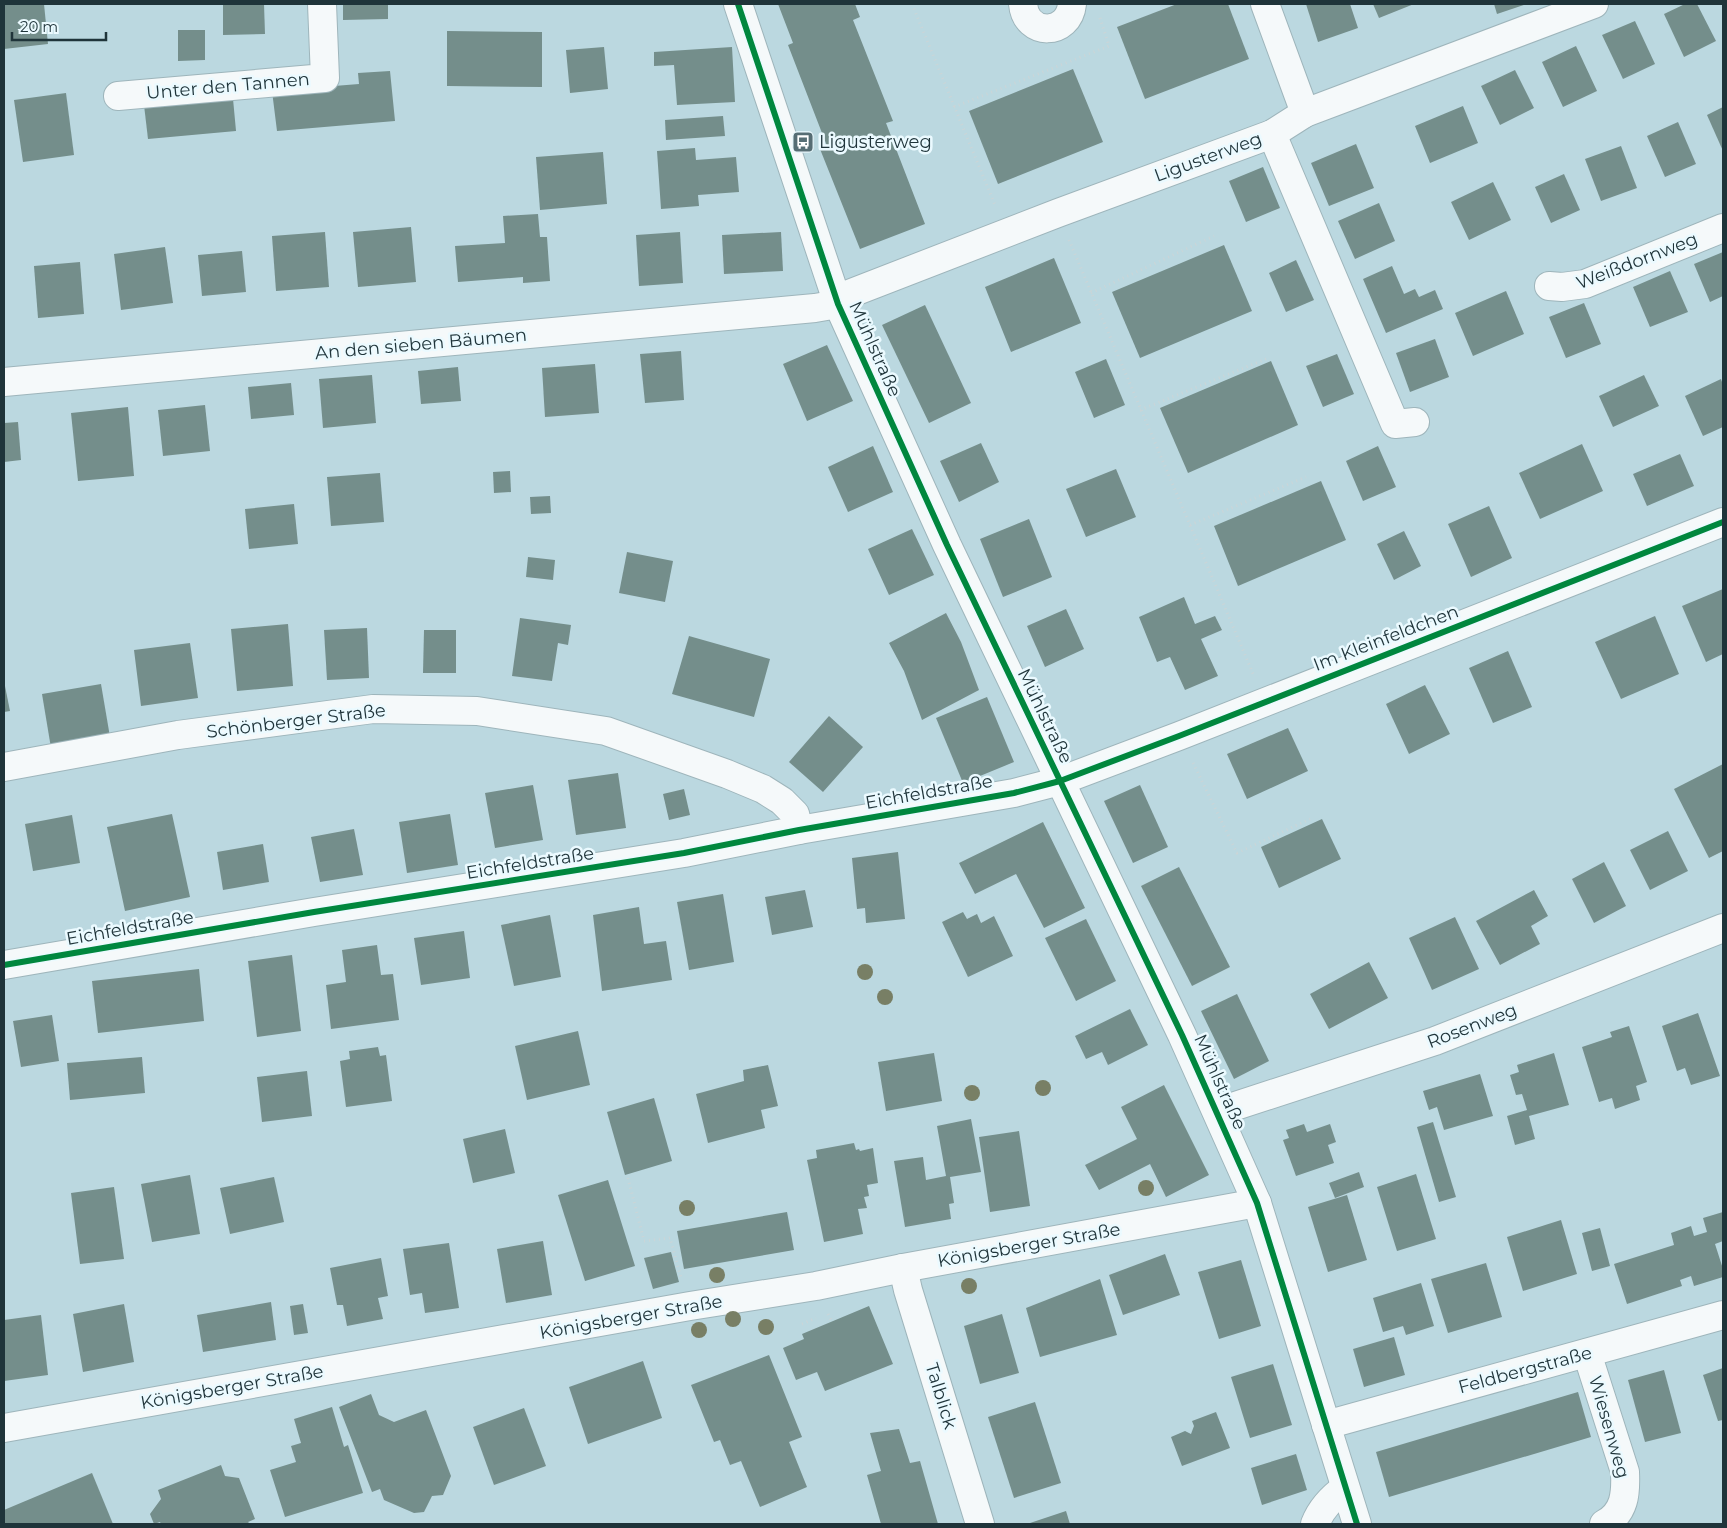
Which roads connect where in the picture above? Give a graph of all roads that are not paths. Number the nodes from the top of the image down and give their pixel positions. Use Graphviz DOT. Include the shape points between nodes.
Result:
graph roads {
  1 [pos="322,4"];
  2 [pos="738,4"];
  3 [pos="1023,4"];
  4 [pos="1072,4"];
  5 [pos="1264,4"];
  6 [pos="1594,4"];
  7 [pos="118,96"];
  8 [pos="1305,113"];
  9 [pos="1272,134"];
  10 [pos="1723,228"];
  11 [pos="1549,286"];
  12 [pos="837,301"];
  13 [pos="4,382"];
  14 [pos="1414,422"];
  15 [pos="1723,522"];
  16 [pos="4,767"];
  17 [pos="1060,780"];
  18 [pos="799,830"];
  19 [pos="1723,928"];
  20 [pos="4,965"];
  21 [pos="1217,1112"];
  22 [pos="1257,1203"];
  23 [pos="903,1268"];
  24 [pos="1723,1315"];
  25 [pos="1587,1353"];
  26 [pos="1326,1425"];
  27 [pos="4,1428"];
  28 [pos="1345,1488"];
  29 [pos="980,1524"];
  30 [pos="1315,1524"];
  31 [pos="1356,1524"];
  32 [pos="1604,1524"];
  1 -- 7 [label="street, Unter den Tannen" via="325,78"];
  2 -- 12 [label="street, Mühlstraße"];
  3 -- 4 [label="street" via="1026,15 1040,28 1059,26 1072,12"];
  5 -- 8 [label="street"];
  6 -- 8 [label="street, Ligusterweg"];
  8 -- 9 [label="street, Ligusterweg"];
  9 -- 12 [label="street, Ligusterweg" via="1058,212"];
  9 -- 14 [label="street, Ligusterweg" via="1395,424"];
  10 -- 11 [label="street, Weißdornweg" via="1585,284"];
  12 -- 13 [label="street, An den sieben Bäumen" via="795,309"];
  12 -- 17 [label="street, Mühlstraße" via="947,545"];
  15 -- 17 [label="street, Im Kleinfeldchen"];
  16 -- 18 [label="street, Schönberger Straße" via="178,735 373,708 477,711 606,731 727,774 782,801 795,814"];
  17 -- 18 [label="street, Eichfeldstraße" via="1014,793"];
  17 -- 21 [label="street, Mühlstraße"];
  18 -- 20 [label="street, Eichfeldstraße" via="684,853"];
  19 -- 21 [label="street, Rosenweg" via="1435,1041"];
  21 -- 22 [label="street, Mühlstraße"];
  22 -- 23 [label="street, Königsberger Straße"];
  22 -- 26 [label="street, Mühlstraße"];
  23 -- 27 [label="street, Königsberger Straße"];
  23 -- 29 [label="street, Talblick"];
  24 -- 25 [label="street, Feldbergstraße"];
  25 -- 26 [label="street, Feldbergstraße"];
  25 -- 32 [label="street, Wiesenweg" via="1625,1472 1626,1492 1620,1510"];
  26 -- 28 [label="street, Mühlstraße"];
  28 -- 30 [label="street" via="1325,1505"];
  28 -- 31 [label="street, Mühlstraße"];
}
